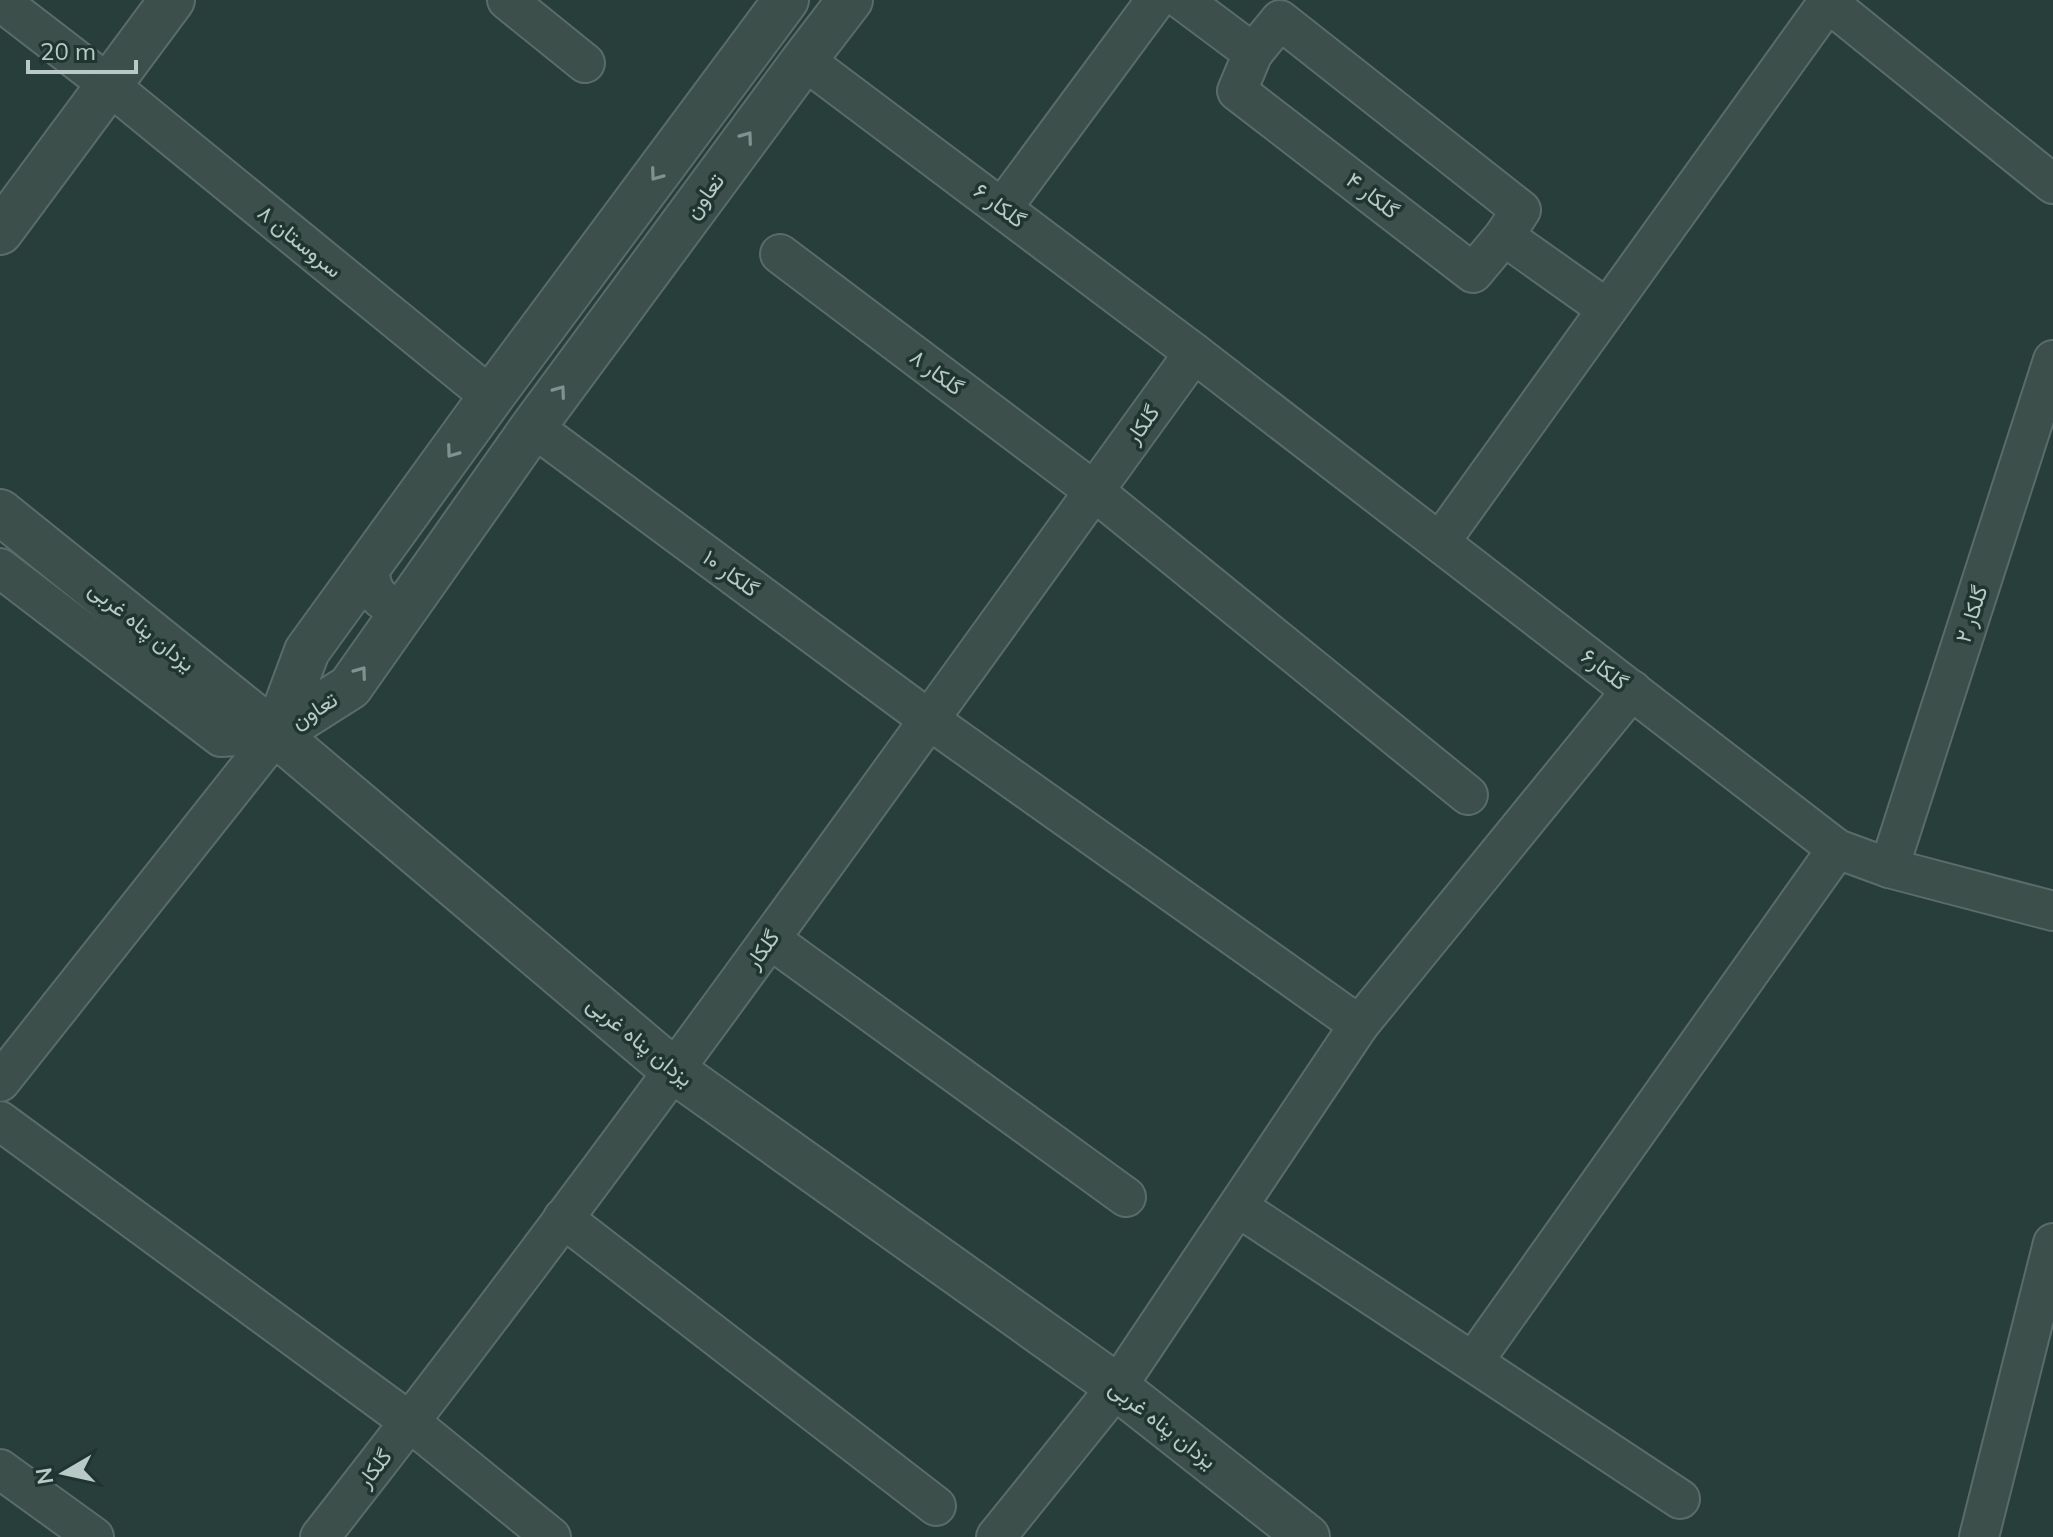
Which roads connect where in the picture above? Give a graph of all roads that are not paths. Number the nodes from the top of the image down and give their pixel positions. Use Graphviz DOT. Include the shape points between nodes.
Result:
graph roads {
  1 [pos="172,0"];
  2 [pos="507,0"];
  3 [pos="786,0"];
  4 [pos="850,0"];
  5 [pos="1156,0"];
  6 [pos="1182,0"];
  7 [pos="0,1"];
  8 [pos="1826,1"];
  9 [pos="1253,53"];
  10 [pos="804,60"];
  11 [pos="585,63"];
  12 [pos="109,85"];
  13 [pos="2053,184"];
  14 [pos="1003,207"];
  15 [pos="0,232"];
  16 [pos="1504,236"];
  17 [pos="780,254"];
  18 [pos="1607,309"];
  19 [pos="1194,353"];
  20 [pos="2053,360"];
  21 [pos="491,397"];
  22 [pos="533,427"];
  23 [pos="1094,491"];
  24 [pos="0,512"];
  25 [pos="1440,542"];
  26 [pos="370,565"];
  27 [pos="0,568"];
  28 [pos="412,601"];
  29 [pos="1632,690"];
  30 [pos="928,719"];
  31 [pos="276,734"];
  32 [pos="1468,795"];
  33 [pos="1837,849"];
  34 [pos="1889,868"];
  35 [pos="2053,911"];
  36 [pos="770,939"];
  37 [pos="1359,1025"];
  38 [pos="673,1070"];
  39 [pos="0,1082"];
  40 [pos="0,1121"];
  41 [pos="1126,1197"];
  42 [pos="1238,1207"];
  43 [pos="563,1218"];
  44 [pos="2053,1243"];
  45 [pos="1473,1362"];
  46 [pos="1116,1388"];
  47 [pos="410,1422"];
  48 [pos="0,1469"];
  49 [pos="1680,1499"];
  50 [pos="936,1506"];
  51 [pos="94,1537"];
  52 [pos="320,1537"];
  53 [pos="551,1537"];
  54 [pos="996,1537"];
  55 [pos="1307,1537"];
  56 [pos="1979,1537"];
  1 -- 12 [label="street"];
  2 -- 11 [label="street"];
  3 -- 21 [label="street, تعاون, one-way"];
  4 -- 10 [label="street, تعاون"];
  5 -- 14 [label="street"];
  6 -- 9 [label="street"];
  7 -- 12 [label="street, سروستان ۸"];
  8 -- 13 [label="street"];
  8 -- 18 [label="street"];
  9 -- 16 [label="street" via="1280,20 1521,210"];
  9 -- 16 [label="street, گلکار ۴" via="1237,91 1473,273"];
  10 -- 14 [label="street, گلکار ۶"];
  22 -- 10 [label="street, تعاون, one-way"];
  12 -- 15 [label="street"];
  12 -- 21 [label="street, سروستان ۸"];
  14 -- 19 [label="street, گلکار ۶"];
  16 -- 18 [label="street"];
  17 -- 23 [label="street, گلکار ۸"];
  18 -- 25 [label="street"];
  19 -- 23 [label="street, گلکار"];
  19 -- 25 [label="street, گلکار۶"];
  20 -- 34 [label="street, گلکار ۲"];
  21 -- 26 [label="street, تعاون, one-way"];
  22 -- 28 [label="street, تعاون"];
  22 -- 30 [label="street, گلکار ۱۰"];
  23 -- 30 [label="street, گلکار"];
  23 -- 32 [label="street, گلکار ۸"];
  24 -- 31 [label="street, یزدان پناه غربی"];
  25 -- 29 [label="street, گلکار۶"];
  26 -- 28 [label="street" via="369,578 383,600 395,605"];
  26 -- 31 [label="street, تعاون" via="307,651"];
  27 -- 31 [label="street" via="221,737"];
  31 -- 28 [label="street, تعاون, one-way" via="350,687"];
  29 -- 33 [label="street, گلکار۶"];
  29 -- 37 [label="street"];
  30 -- 36 [label="street, گلکار"];
  30 -- 37 [label="street, گلکار ۱۰"];
  31 -- 38 [label="street, یزدان پناه غربی"];
  31 -- 39 [label="street"];
  33 -- 34 [label="street, گلکار۶"];
  33 -- 45 [label="street"];
  34 -- 35 [label="street, گلکار۶"];
  36 -- 38 [label="street, گلکار"];
  36 -- 41 [label="street"];
  37 -- 42 [label="street"];
  38 -- 43 [label="street, گلکار"];
  38 -- 46 [label="street, یزدان پناه غربی"];
  40 -- 47 [label="street"];
  42 -- 45 [label="street"];
  42 -- 46 [label="street"];
  43 -- 47 [label="street, گلکار"];
  43 -- 50 [label="street"];
  44 -- 56 [label="street"];
  45 -- 49 [label="street"];
  46 -- 54 [label="street"];
  46 -- 55 [label="street, یزدان پناه غربی"];
  47 -- 52 [label="street, گلکار"];
  47 -- 53 [label="street"];
  48 -- 51 [label="street"];
}
